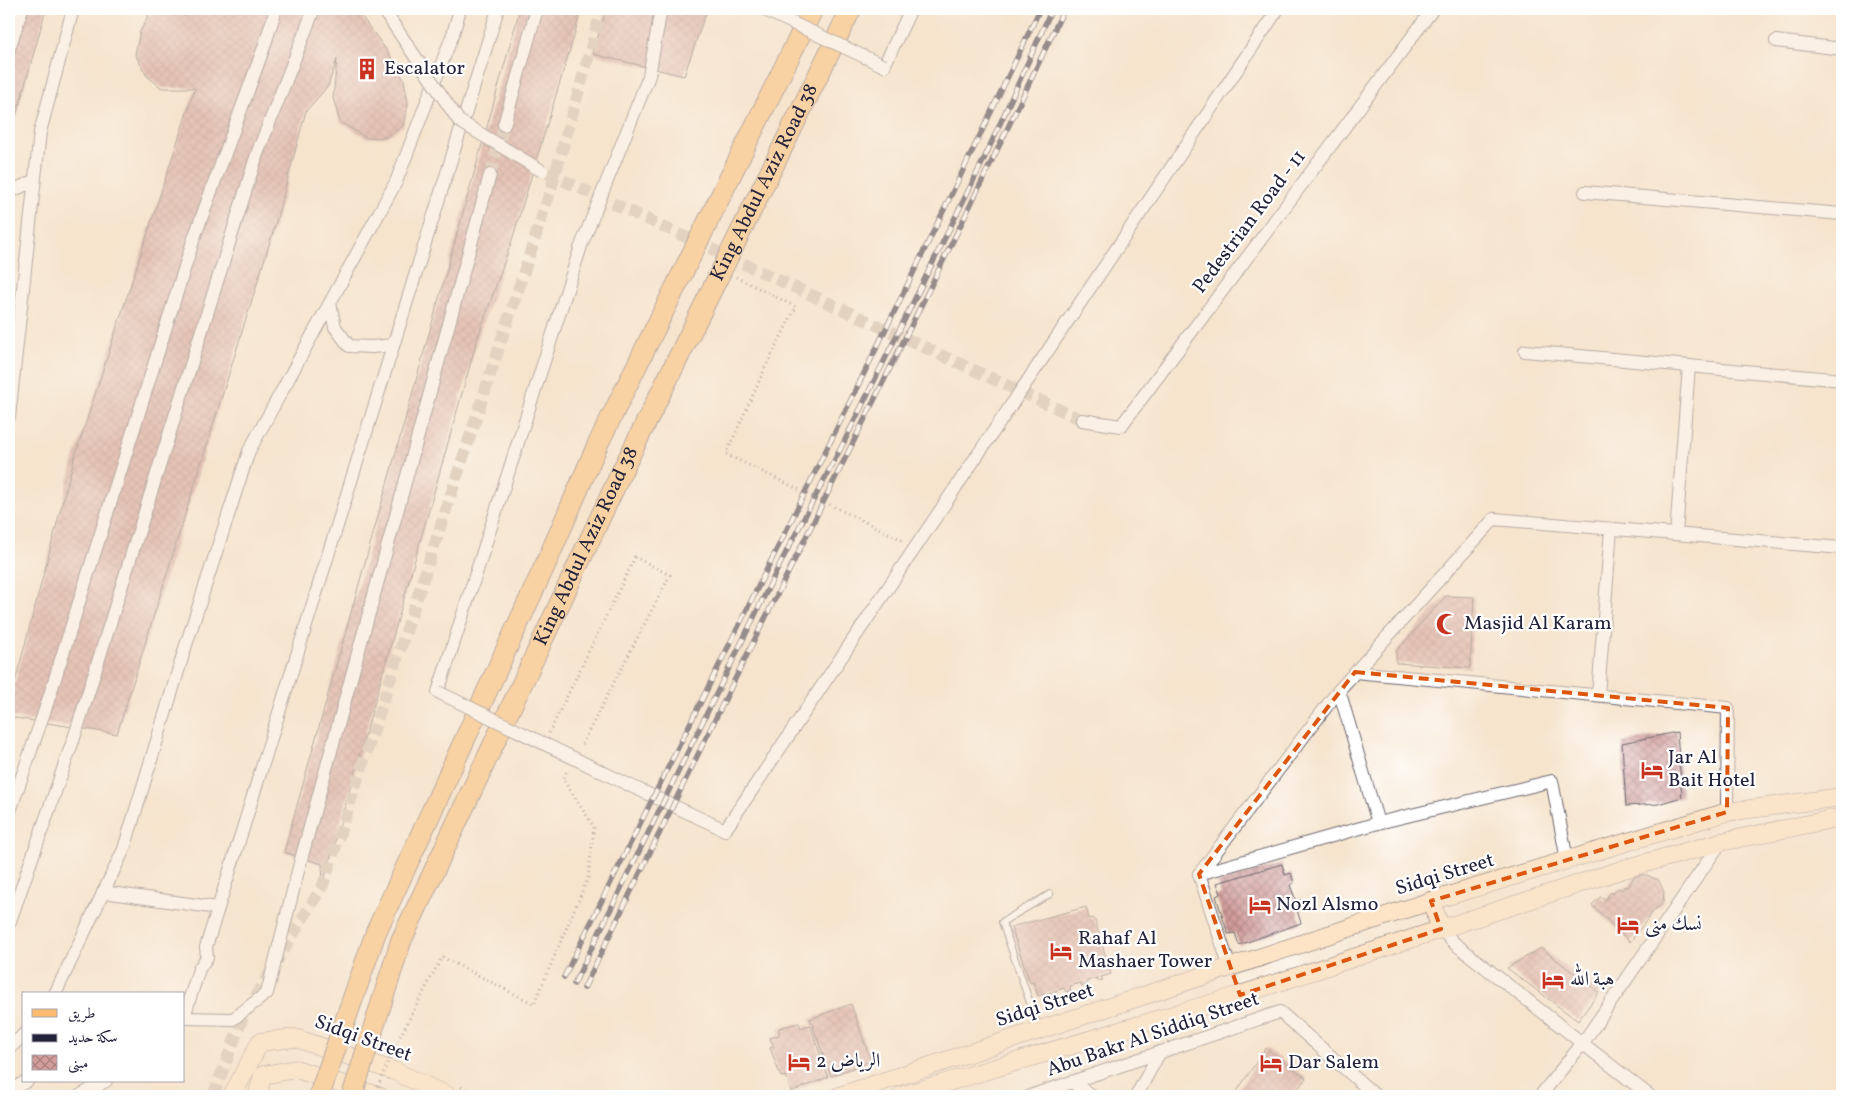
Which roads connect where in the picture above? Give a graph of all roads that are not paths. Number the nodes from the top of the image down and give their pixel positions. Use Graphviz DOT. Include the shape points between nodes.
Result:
graph roads {
  1 [pos="22,9"];
  2 [pos="73,9"];
  3 [pos="276,9"];
  4 [pos="314,9"];
  5 [pos="383,9"];
  6 [pos="460,9"];
  7 [pos="498,9"];
  8 [pos="537,9"];
  9 [pos="661,9"];
  10 [pos="765,9"];
  11 [pos="813,9"];
  12 [pos="851,9"];
  13 [pos="911,9"];
  14 [pos="1278,9"];
  15 [pos="1433,9"];
  16 [pos="1776,40"];
  17 [pos="9,49"];
  18 [pos="1842,49"];
  19 [pos="504,125"];
  20 [pos="542,171"];
  21 [pos="490,175"];
  22 [pos="34,181"];
  23 [pos="9,192"];
  24 [pos="1584,192"];
  25 [pos="1842,214"];
  26 [pos="330,302"];
  27 [pos="393,345"];
  28 [pos="1525,352"];
  29 [pos="1688,366"];
  30 [pos="1842,380"];
  31 [pos="9,417"];
  32 [pos="1082,420"];
  33 [pos="1612,529"];
  34 [pos="1676,534"];
  35 [pos="1842,548"];
  36 [pos="1355,672"];
  37 [pos="1338,690"];
  38 [pos="1598,696"];
  39 [pos="1842,798"];
  40 [pos="1727,812"];
  41 [pos="9,814"];
  42 [pos="1842,817"];
  43 [pos="1378,823"];
  44 [pos="1722,842"];
  45 [pos="1567,860"];
  46 [pos="1199,874"];
  47 [pos="103,892"];
  48 [pos="1050,894"];
  49 [pos="1431,901"];
  50 [pos="218,908"];
  51 [pos="9,924"];
  52 [pos="1441,929"];
  53 [pos="1230,968"];
  54 [pos="56,992"];
  55 [pos="1240,995"];
  56 [pos="185,1014"];
  57 [pos="185,1017"];
  58 [pos="1040,1030"];
  59 [pos="22,1036"];
  60 [pos="1582,1044"];
  61 [pos="9,1049"];
  62 [pos="1160,1052"];
  63 [pos="250,1062"];
  64 [pos="263,1075"];
  65 [pos="25,1082"];
  66 [pos="104,1082"];
  67 [pos="1072,1082"];
  68 [pos="9,1092"];
  69 [pos="79,1096"];
  70 [pos="232,1096"];
  71 [pos="257,1096"];
  72 [pos="319,1096"];
  73 [pos="352,1096"];
  74 [pos="379,1096"];
  75 [pos="448,1096"];
  76 [pos="839,1096"];
  77 [pos="902,1096"];
  78 [pos="1030,1096"];
  79 [pos="1092,1096"];
  80 [pos="1136,1096"];
  81 [pos="1376,1096"];
  82 [pos="1540,1096"];
  83 [pos="1650,1096"];
  1 -- 17 [label="street"];
  2 -- 22 [label="street" via="40,132"];
  3 -- 41 [label="street" via="194,238 46,707"];
  4 -- 51 [label="street" via="257,154 76,732"];
  5 -- 20 [label="street, bridge" via="459,121"];
  6 -- 26 [label="street" via="396,182"];
  7 -- 27 [label="street"];
  8 -- 19 [label="street"];
  9 -- 14 [label="street, bridge" via="649,76 581,246 438,692 725,830"];
  10 -- 13 [label="street, bridge" via="884,66"];
  11 -- 72 [label="main road, King Abdul Aziz Road 38, bridge" via="597,446 376,932"];
  12 -- 73 [label="main road, King Abdul Aziz Road 38, bridge" via="623,469 401,941"];
  15 -- 32 [label="street, Pedestrian Road - 11" via="1121,426"];
  16 -- 18 [label="street"];
  21 -- 57 [label="street" via="267,993 233,1019"];
  22 -- 23 [label="street"];
  22 -- 31 [label="street"];
  24 -- 25 [label="street"];
  26 -- 27 [label="street" via="335,327 350,346 372,348"];
  26 -- 47 [label="street" via="249,451 124,849"];
  27 -- 50 [label="street"];
  28 -- 29 [label="street"];
  29 -- 30 [label="street"];
  29 -- 34 [label="street"];
  33 -- 34 [label="street"];
  33 -- 36 [label="street" via="1494,519"];
  33 -- 38 [label="street"];
  34 -- 35 [label="street"];
  36 -- 37 [label="street"];
  36 -- 38 [label="street"];
  37 -- 43 [label="street"];
  37 -- 46 [label="street"];
  38 -- 40 [label="street" via="1728,708"];
  39 -- 40 [label="street, Sidqi Street"];
  40 -- 45 [label="street, Sidqi Street"];
  42 -- 44 [label="street"];
  43 -- 45 [label="street" via="1552,781"];
  43 -- 46 [label="street"];
  44 -- 52 [label="street" via="1624,869"];
  44 -- 60 [label="street"];
  45 -- 49 [label="street, Sidqi Street"];
  46 -- 53 [label="street"];
  47 -- 50 [label="street"];
  47 -- 54 [label="street"];
  48 -- 58 [label="lane" via="1002,922"];
  49 -- 52 [label="street"];
  49 -- 53 [label="street, Sidqi Street"];
  50 -- 56 [label="street" via="206,947 207,956 199,969"];
  52 -- 55 [label="street"];
  52 -- 60 [label="street" via="1454,943"];
  53 -- 55 [label="street"];
  53 -- 58 [label="street, Sidqi Street"];
  55 -- 77 [label="street"];
  58 -- 76 [label="street, Sidqi Street"];
  59 -- 61 [label="street"];
  60 -- 82 [label="street"];
  60 -- 83 [label="street"];
  62 -- 67 [label="street, Abu Bakr Al Siddiq Street"];
  62 -- 80 [label="street"];
  62 -- 81 [label="street, Abu Bakr Al Siddiq Street" via="1280,1012"];
  63 -- 64 [label="street"];
  63 -- 70 [label="street, Sidqi Street"];
  63 -- 75 [label="street, Sidqi Street" via="260,1042 295,1038 394,1071"];
  64 -- 71 [label="street"];
  64 -- 74 [label="street" via="296,1069"];
  65 -- 68 [label="street"];
  66 -- 69 [label="street"];
  67 -- 78 [label="street, Abu Bakr Al Siddiq Street"];
  67 -- 79 [label="street"];
}
